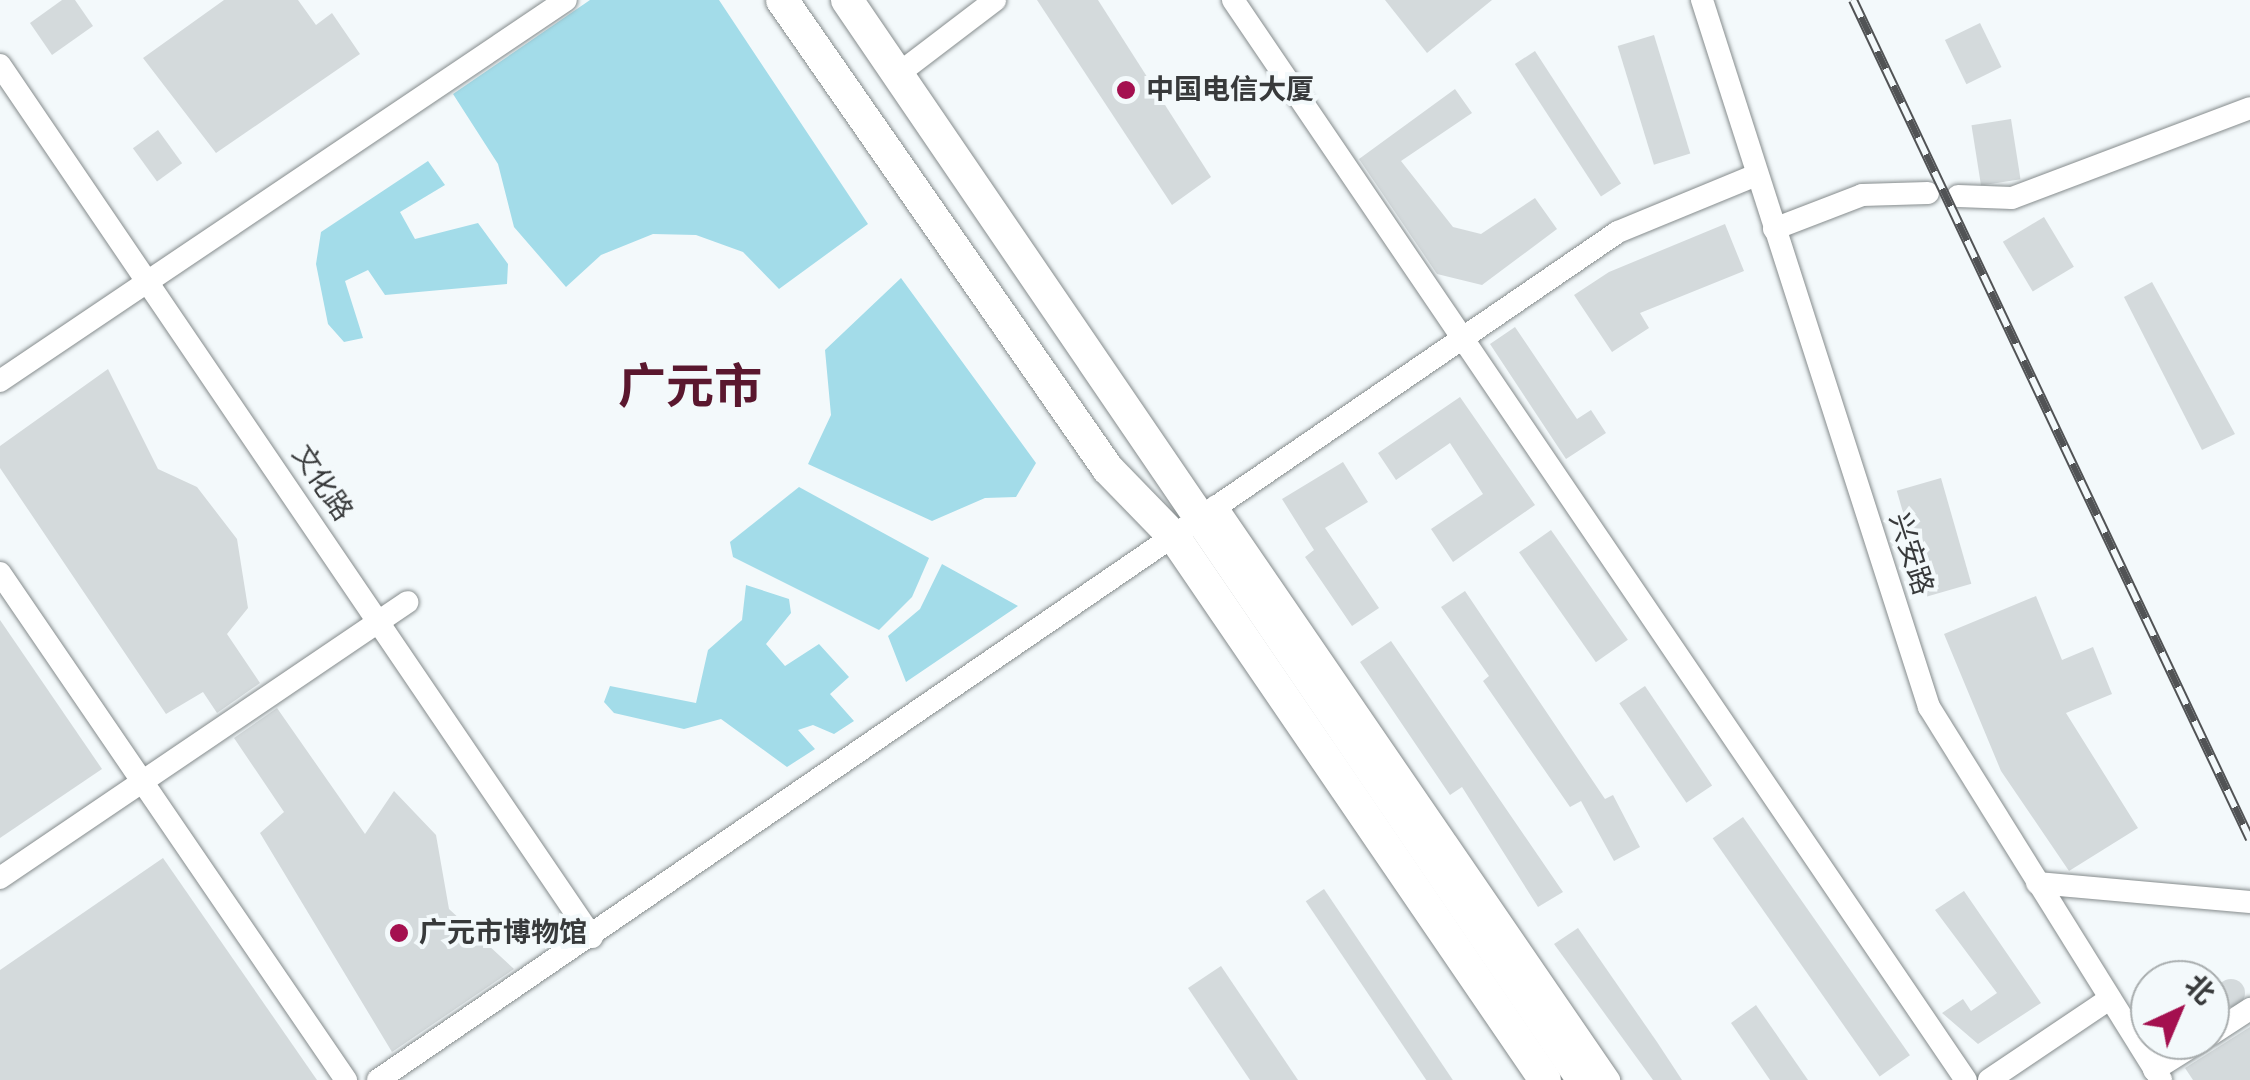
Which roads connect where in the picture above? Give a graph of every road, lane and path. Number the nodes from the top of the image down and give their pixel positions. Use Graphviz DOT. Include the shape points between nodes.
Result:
graph roads {
  1 [pos="566,0"];
  2 [pos="782,0"];
  3 [pos="847,0"];
  4 [pos="995,0"];
  5 [pos="1233,0"];
  6 [pos="1702,0"];
  7 [pos="0,65"];
  8 [pos="898,74"];
  9 [pos="2250,108"];
  10 [pos="1756,175"];
  11 [pos="1928,194"];
  12 [pos="1958,196"];
  13 [pos="1774,229"];
  14 [pos="148,280"];
  15 [pos="1461,341"];
  16 [pos="0,381"];
  17 [pos="1196,521"];
  18 [pos="0,574"];
  19 [pos="407,602"];
  20 [pos="378,622"];
  21 [pos="142,782"];
  22 [pos="0,878"];
  23 [pos="2037,884"];
  24 [pos="2250,902"];
  25 [pos="592,936"];
  26 [pos="2108,1000"];
  27 [pos="2158,1075"];
  28 [pos="346,1080"];
  29 [pos="378,1080"];
  30 [pos="1546,1080"];
  31 [pos="1583,1080"];
  32 [pos="1609,1080"];
  33 [pos="1966,1080"];
  34 [pos="1989,1080"];
  1 -- 14 [label="street"];
  2 -- 17 [label="highway" via="1108,468"];
  3 -- 8 [label="highway"];
  4 -- 8 [label="street"];
  5 -- 15 [label="street"];
  6 -- 10 [label="street, 兴安路"];
  7 -- 14 [label="street, 文化路"];
  8 -- 17 [label="highway"];
  9 -- 12 [label="street" via="2012,198"];
  10 -- 13 [label="street, 兴安路"];
  10 -- 15 [label="street" via="1618,232"];
  11 -- 13 [label="street" via="1862,195"];
  13 -- 23 [label="street, 兴安路" via="1929,707"];
  14 -- 16 [label="street"];
  14 -- 20 [label="street, 文化路"];
  15 -- 17 [label="street"];
  15 -- 33 [label="street"];
  17 -- 25 [label="street"];
  17 -- 30 [label="highway"];
  17 -- 31 [label="highway"];
  17 -- 32 [label="street"];
  18 -- 21 [label="street"];
  19 -- 20 [label="street"];
  20 -- 21 [label="street"];
  20 -- 25 [label="street, 文化路"];
  21 -- 22 [label="street"];
  21 -- 28 [label="street"];
  23 -- 24 [label="street"];
  23 -- 26 [label="street, 兴安路"];
  25 -- 29 [label="street"];
  26 -- 27 [label="street, 兴安路"];
  26 -- 34 [label="street"];
}
